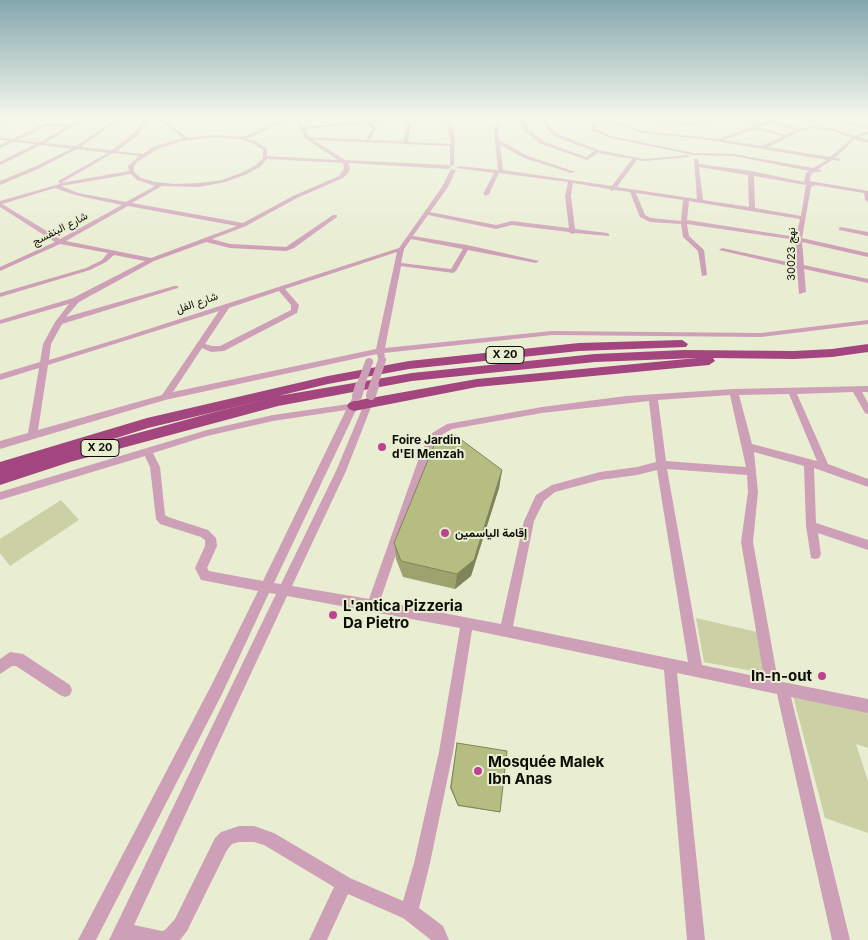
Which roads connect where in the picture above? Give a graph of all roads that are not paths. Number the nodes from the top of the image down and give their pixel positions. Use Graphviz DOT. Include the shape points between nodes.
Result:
graph roads {
  1 [pos="49,162"];
  2 [pos="96,162"];
  3 [pos="135,162"];
  4 [pos="261,162"];
  5 [pos="345,162"];
  6 [pos="453,162"];
  7 [pos="499,162"];
  8 [pos="545,162"];
  9 [pos="584,162"];
  10 [pos="633,162"];
  11 [pos="638,162"];
  12 [pos="656,162"];
  13 [pos="697,162"];
  14 [pos="772,162"];
  15 [pos="826,162"];
  16 [pos="835,162"];
  17 [pos="698,165"];
  18 [pos="453,168"];
  19 [pos="812,169"];
  20 [pos="499,171"];
  21 [pos="819,171"];
  22 [pos="132,172"];
  23 [pos="574,172"];
  24 [pos="751,173"];
  25 [pos="568,181"];
  26 [pos="810,182"];
  27 [pos="0,183"];
  28 [pos="160,185"];
  29 [pos="55,186"];
  30 [pos="868,186"];
  31 [pos="612,189"];
  32 [pos="633,192"];
  33 [pos="486,194"];
  34 [pos="686,199"];
  35 [pos="868,200"];
  36 [pos="700,201"];
  37 [pos="0,203"];
  38 [pos="126,204"];
  39 [pos="752,209"];
  40 [pos="426,213"];
  41 [pos="334,216"];
  42 [pos="802,218"];
  43 [pos="684,222"];
  44 [pos="244,225"];
  45 [pos="842,229"];
  46 [pos="572,232"];
  47 [pos="868,234"];
  48 [pos="608,235"];
  49 [pos="408,237"];
  50 [pos="800,239"];
  51 [pos="206,240"];
  52 [pos="60,242"];
  53 [pos="467,247"];
  54 [pos="401,249"];
  55 [pos="722,250"];
  56 [pos="112,252"];
  57 [pos="868,255"];
  58 [pos="0,258"];
  59 [pos="152,260"];
  60 [pos="536,261"];
  61 [pos="397,264"];
  62 [pos="8,265"];
  63 [pos="0,268"];
  64 [pos="802,268"];
  65 [pos="704,275"];
  66 [pos="868,281"];
  67 [pos="176,287"];
  68 [pos="280,288"];
  69 [pos="802,292"];
  70 [pos="0,295"];
  71 [pos="76,300"];
  72 [pos="227,305"];
  73 [pos="0,322"];
  74 [pos="59,322"];
  75 [pos="868,322"];
  76 [pos="868,340"];
  77 [pos="200,345"];
  78 [pos="868,348"];
  79 [pos="746,354"];
  80 [pos="381,356"];
  81 [pos="44,365"];
  82 [pos="0,377"];
  83 [pos="868,389"];
  84 [pos="856,390"];
  85 [pos="792,391"];
  86 [pos="734,392"];
  87 [pos="165,397"];
  88 [pos="653,397"];
  89 [pos="363,400"];
  90 [pos="868,411"];
  91 [pos="193,422"];
  92 [pos="34,434"];
  93 [pos="0,445"];
  94 [pos="748,447"];
  95 [pos="147,450"];
  96 [pos="44,453"];
  97 [pos="0,459"];
  98 [pos="809,463"];
  99 [pos="661,465"];
  100 [pos="824,467"];
  101 [pos="0,468"];
  102 [pos="752,471"];
  103 [pos="0,479"];
  104 [pos="868,483"];
  105 [pos="0,487"];
  106 [pos="0,496"];
  107 [pos="811,526"];
  108 [pos="868,545"];
  109 [pos="815,554"];
  110 [pos="265,587"];
  111 [pos="283,591"];
  112 [pos="372,607"];
  113 [pos="467,623"];
  114 [pos="506,631"];
  115 [pos="670,665"];
  116 [pos="0,667"];
  117 [pos="696,670"];
  118 [pos="777,686"];
  119 [pos="66,690"];
  120 [pos="868,706"];
  121 [pos="344,884"];
  122 [pos="409,912"];
  123 [pos="120,936"];
  124 [pos="87,940"];
  125 [pos="318,940"];
  126 [pos="440,940"];
  127 [pos="696,940"];
  128 [pos="842,940"];
  1 -- 27 [label="street"];
  2 -- 29 [label="street"];
  3 -- 22 [label="street"];
  4 -- 28 [label="street" via="254,169 223,181 191,186"];
  5 -- 18 [label="street"];
  5 -- 44 [label="street" via="347,168 342,177 295,197"];
  6 -- 18 [label="street"];
  7 -- 20 [label="street"];
  8 -- 23 [label="street"];
  9 -- 23 [label="street"];
  10 -- 31 [label="street"];
  11 -- 12 [label="street" via="654,165"];
  13 -- 17 [label="street"];
  14 -- 19 [label="street"];
  15 -- 19 [label="street, نهج 30023"];
  16 -- 21 [label="street, نهج 30023"];
  17 -- 24 [label="street"];
  17 -- 36 [label="street"];
  18 -- 20 [label="street"];
  18 -- 40 [label="street" via="445,187"];
  19 -- 21 [label="street"];
  19 -- 26 [label="street, نهج 30023"];
  20 -- 25 [label="street"];
  20 -- 33 [label="street"];
  21 -- 26 [label="street, نهج 30023"];
  22 -- 28 [label="street" via="143,181"];
  22 -- 29 [label="street"];
  23 -- 25 [label="street"];
  24 -- 26 [label="street"];
  24 -- 39 [label="street"];
  25 -- 31 [label="street"];
  25 -- 46 [label="street"];
  26 -- 30 [label="street"];
  26 -- 35 [label="street" via="866,192"];
  26 -- 42 [label="street, نهج 30023"];
  28 -- 38 [label="street, شارع البنفسج"];
  29 -- 37 [label="street"];
  29 -- 38 [label="street"];
  31 -- 32 [label="street"];
  32 -- 34 [label="street"];
  32 -- 43 [label="street" via="645,219"];
  34 -- 36 [label="street"];
  34 -- 43 [label="street"];
  36 -- 39 [label="street"];
  37 -- 52 [label="street"];
  38 -- 44 [label="street"];
  38 -- 52 [label="street, شارع البنفسج"];
  39 -- 42 [label="street"];
  40 -- 46 [label="street" via="496,227 512,223"];
  40 -- 49 [label="street"];
  41 -- 51 [label="street" via="286,249 230,246"];
  42 -- 50 [label="street, نهج 30023"];
  43 -- 50 [label="street"];
  43 -- 65 [label="street" via="687,240 701,250"];
  44 -- 51 [label="street"];
  45 -- 47 [label="street"];
  46 -- 48 [label="street"];
  49 -- 53 [label="street"];
  49 -- 54 [label="street"];
  50 -- 57 [label="street"];
  50 -- 64 [label="street, نهج 30023"];
  51 -- 59 [label="street"];
  52 -- 56 [label="street"];
  52 -- 62 [label="street, شارع البنفسج"];
  53 -- 60 [label="street"];
  53 -- 61 [label="street" via="453,271"];
  54 -- 61 [label="street"];
  54 -- 68 [label="street, شارع الفل"];
  55 -- 64 [label="street"];
  56 -- 59 [label="street"];
  56 -- 70 [label="street" via="104,261 88,269"];
  58 -- 62 [label="street"];
  59 -- 71 [label="street"];
  61 -- 80 [label="street"];
  62 -- 63 [label="street, شارع البنفسج"];
  64 -- 66 [label="street"];
  64 -- 69 [label="street, نهج 30023"];
  67 -- 74 [label="street"];
  68 -- 72 [label="street, شارع الفل"];
  68 -- 77 [label="street" via="294,305 294,310 221,349"];
  71 -- 73 [label="street"];
  71 -- 74 [label="street"];
  72 -- 77 [label="street"];
  72 -- 81 [label="street, شارع الفل"];
  74 -- 81 [label="street" via="47,344"];
  75 -- 80 [label="street" via="761,335 552,332"];
  76 -- 96 [label="highway, X 20" via="825,345 579,347 409,365 269,392"];
  77 -- 87 [label="street"];
  78 -- 79 [label="highway, X 20" via="804,354"];
  79 -- 89 [label="highway" via="684,365 557,374"];
  79 -- 91 [label="highway, X 20" via="595,358 412,377 278,401"];
  80 -- 87 [label="street"];
  80 -- 89 [label="street, bridge"];
  80 -- 89 [label="street, bridge" via="369,362"];
  81 -- 82 [label="street, شارع الفل"];
  81 -- 92 [label="street"];
  83 -- 84 [label="street"];
  84 -- 85 [label="street"];
  84 -- 90 [label="street"];
  85 -- 86 [label="street"];
  85 -- 100 [label="street"];
  86 -- 88 [label="street"];
  86 -- 94 [label="street"];
  87 -- 92 [label="street"];
  88 -- 99 [label="street"];
  88 -- 112 [label="street" via="542,410 441,430 426,452"];
  89 -- 95 [label="street" via="274,418"];
  89 -- 110 [label="street"];
  89 -- 111 [label="street" via="341,471"];
  91 -- 103 [label="highway, X 20"];
  91 -- 105 [label="highway" via="147,442"];
  92 -- 93 [label="street"];
  94 -- 98 [label="street"];
  94 -- 102 [label="street"];
  95 -- 106 [label="street"];
  95 -- 110 [label="street" via="155,467 160,516 164,521 204,533 210,538 211,546 202,568 205,576"];
  96 -- 97 [label="highway"];
  96 -- 101 [label="highway, X 20"];
  98 -- 100 [label="street"];
  98 -- 107 [label="street"];
  99 -- 102 [label="street"];
  99 -- 114 [label="street" via="576,481 552,489 540,498 529,522"];
  99 -- 117 [label="street"];
  100 -- 104 [label="street"];
  102 -- 118 [label="street" via="748,542 751,571"];
  107 -- 108 [label="street"];
  107 -- 109 [label="street"];
  110 -- 111 [label="street"];
  110 -- 124 [label="street" via="217,689"];
  111 -- 112 [label="street"];
  111 -- 123 [label="street"];
  112 -- 113 [label="street"];
  113 -- 114 [label="street"];
  113 -- 122 [label="street" via="446,752"];
  114 -- 115 [label="street"];
  115 -- 117 [label="street"];
  115 -- 127 [label="street"];
  116 -- 119 [label="street" via="10,659 18,659"];
  117 -- 118 [label="street"];
  118 -- 120 [label="street"];
  118 -- 128 [label="street"];
  121 -- 122 [label="street"];
  121 -- 123 [label="street" via="268,839 254,834 239,834 221,844 181,925 170,937 162,940"];
  121 -- 125 [label="street"];
  122 -- 126 [label="street" via="437,932"];
}
